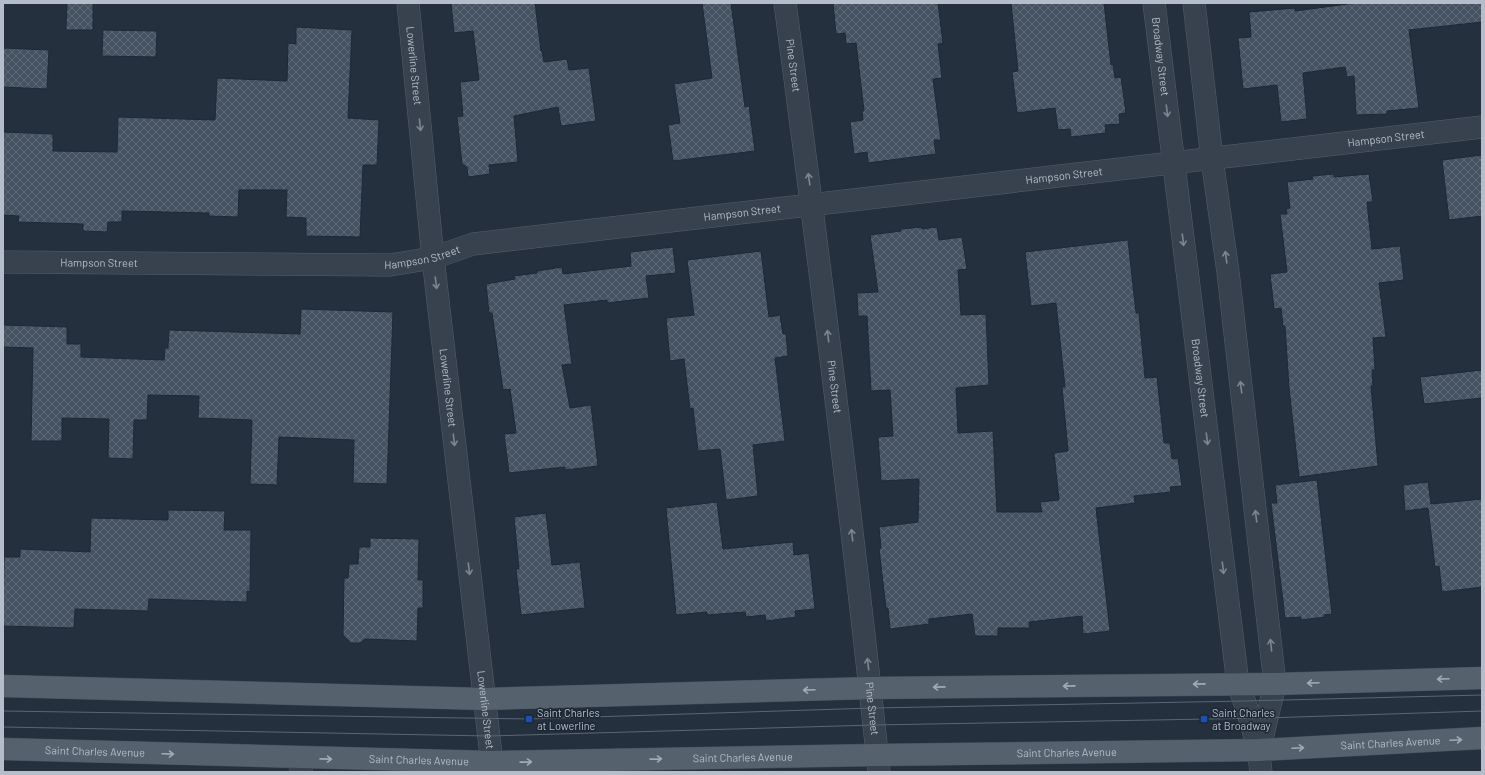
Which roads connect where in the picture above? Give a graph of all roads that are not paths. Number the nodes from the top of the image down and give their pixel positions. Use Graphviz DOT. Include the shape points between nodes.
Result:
graph roads {
  1 [pos="408,3"];
  2 [pos="785,3"];
  3 [pos="1154,3"];
  4 [pos="1194,3"];
  5 [pos="1482,127"];
  6 [pos="1212,159"];
  7 [pos="1173,164"];
  8 [pos="812,204"];
  9 [pos="433,258"];
  10 [pos="3,262"];
  11 [pos="1482,678"];
  12 [pos="1238,684"];
  13 [pos="1275,684"];
  14 [pos="3,686"];
  15 [pos="871,688"];
  16 [pos="484,699"];
  17 [pos="1482,738"];
  18 [pos="3,749"];
  19 [pos="1259,750"];
  20 [pos="878,764"];
  21 [pos="301,765"];
  22 [pos="493,767"];
  23 [pos="1262,772"];
  1 -- 9 [label="street, Lowerline Street, one-way"];
  8 -- 2 [label="street, Pine Street, one-way"];
  3 -- 7 [label="street, Broadway Street, one-way"];
  4 -- 6 [label="street, Broadway Street"];
  5 -- 6 [label="street, Hampson Street"];
  6 -- 7 [label="street, Hampson Street"];
  13 -- 6 [label="street, Broadway Street, one-way" via="1228,272"];
  7 -- 8 [label="street, Hampson Street"];
  7 -- 12 [label="street, Broadway Street, one-way"];
  8 -- 9 [label="street, Hampson Street" via="473,244"];
  15 -- 8 [label="street, Pine Street, one-way"];
  9 -- 10 [label="street, Hampson Street" via="390,265"];
  9 -- 16 [label="street, Lowerline Street, one-way"];
  11 -- 13 [label="main road, one-way"];
  12 -- 13 [label="main road"];
  12 -- 15 [label="main road, one-way"];
  12 -- 19 [label="street, Broadway Street"];
  13 -- 19 [label="street, Broadway Street"];
  14 -- 16 [label="main road"];
  15 -- 16 [label="main road, one-way"];
  15 -- 20 [label="street, Pine Street"];
  16 -- 22 [label="street, Lowerline Street"];
  19 -- 17 [label="main road, Saint Charles Avenue, one-way"];
  18 -- 21 [label="main road, Saint Charles Avenue, one-way"];
  19 -- 20 [label="main road, Saint Charles Avenue"];
  19 -- 23 [label="street, Broadway Street"];
  22 -- 20 [label="main road, Saint Charles Avenue, one-way"];
  21 -- 22 [label="main road, Saint Charles Avenue, one-way"];
}
